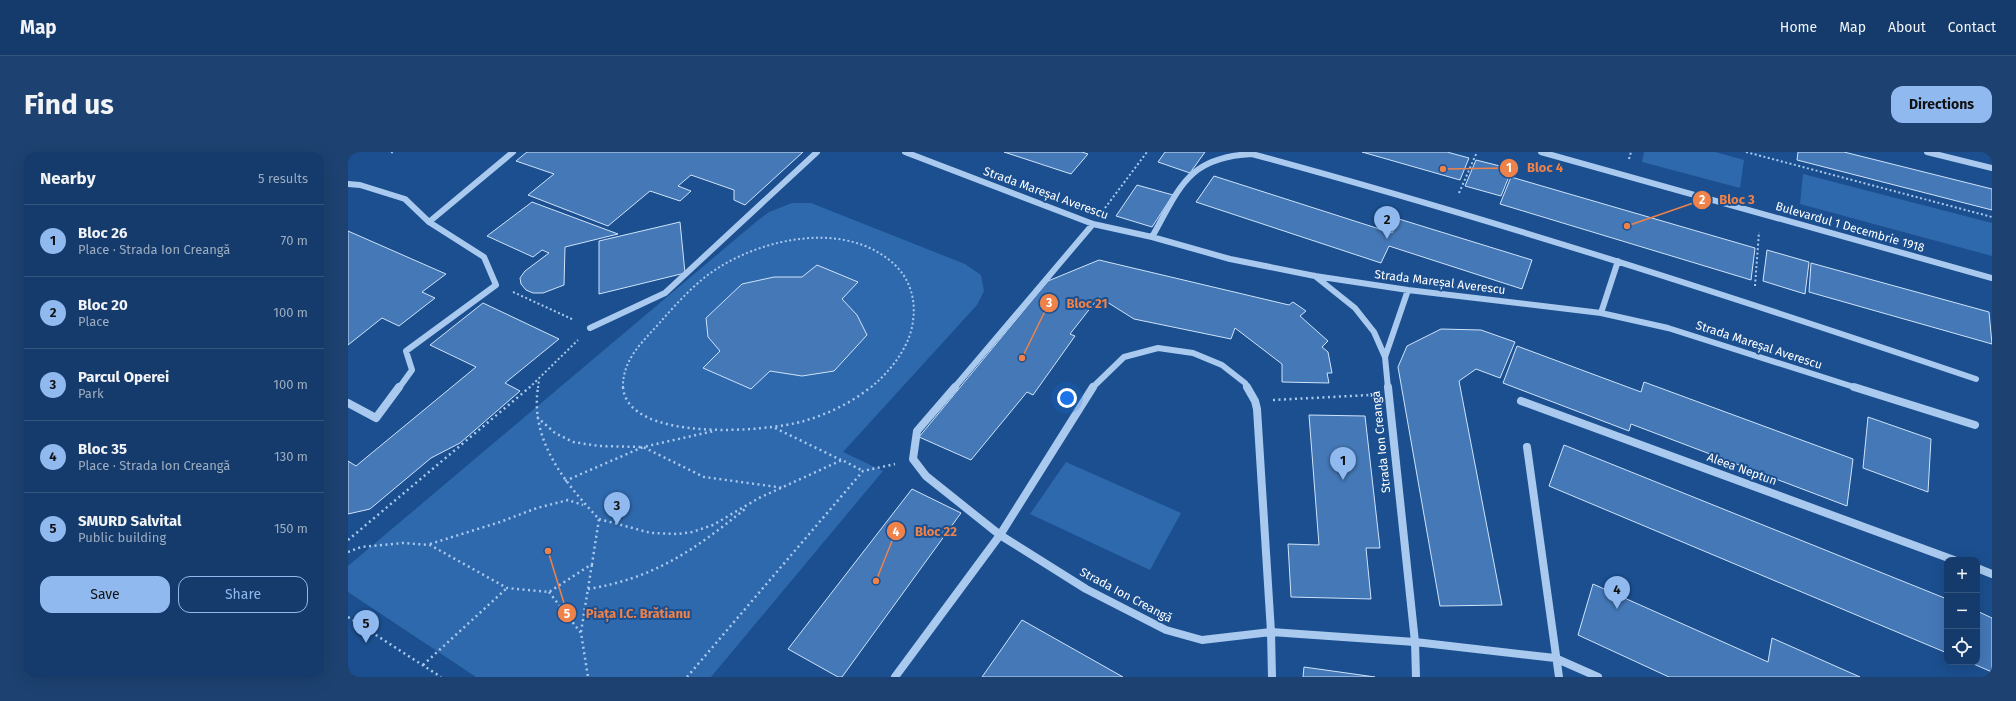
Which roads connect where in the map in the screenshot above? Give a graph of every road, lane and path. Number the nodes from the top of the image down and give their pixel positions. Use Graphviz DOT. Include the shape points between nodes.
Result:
graph roads {
  1 [pos="513,152"];
  2 [pos="817,152"];
  3 [pos="905,152"];
  4 [pos="1146,152"];
  5 [pos="1477,152"];
  6 [pos="1541,152"];
  7 [pos="1746,152"];
  8 [pos="1927,152"];
  9 [pos="1992,168"];
  10 [pos="348,181"];
  11 [pos="348,184"];
  12 [pos="360,185"];
  13 [pos="1452,209"];
  14 [pos="1760,213"];
  15 [pos="1992,217"];
  16 [pos="429,222"];
  17 [pos="1093,224"];
  18 [pos="1152,238"];
  19 [pos="1618,260"];
  20 [pos="1314,276"];
  21 [pos="1992,278"];
  22 [pos="496,285"];
  23 [pos="1408,290"];
  24 [pos="1754,304"];
  25 [pos="1601,313"];
  26 [pos="590,328"];
  27 [pos="1384,357"];
  28 [pos="540,379"];
  29 [pos="1976,379"];
  30 [pos="1388,394"];
  31 [pos="1254,401"];
  32 [pos="1521,401"];
  33 [pos="348,403"];
  34 [pos="537,417"];
  35 [pos="1975,425"];
  36 [pos="774,427"];
  37 [pos="717,431"];
  38 [pos="643,447"];
  39 [pos="1527,448"];
  40 [pos="913,459"];
  41 [pos="842,460"];
  42 [pos="863,471"];
  43 [pos="565,481"];
  44 [pos="784,488"];
  45 [pos="755,500"];
  46 [pos="585,505"];
  47 [pos="598,519"];
  48 [pos="1000,535"];
  49 [pos="348,540"];
  50 [pos="430,545"];
  51 [pos="348,552"];
  52 [pos="1946,557"];
  53 [pos="592,564"];
  54 [pos="1980,569"];
  55 [pos="1992,574"];
  56 [pos="507,588"];
  57 [pos="588,589"];
  58 [pos="549,592"];
  59 [pos="348,617"];
  60 [pos="1271,632"];
  61 [pos="581,633"];
  62 [pos="1415,642"];
  63 [pos="1555,658"];
  64 [pos="423,665"];
  65 [pos="441,677"];
  66 [pos="588,677"];
  67 [pos="687,677"];
  68 [pos="895,677"];
  69 [pos="1272,677"];
  70 [pos="1416,677"];
  71 [pos="1559,677"];
  72 [pos="1598,677"];
  1 -- 16 [label="street"];
  2 -- 26 [label="street" via="665,292"];
  3 -- 17 [label="street, Strada Mareșal Averescu"];
  4 -- 17 [label="path"];
  5 -- 13 [label="path"];
  6 -- 14 [label="street, Bulevardul 1 Decembrie 1918"];
  7 -- 15 [label="path"];
  8 -- 9 [label="street"];
  10 -- 12 [label="street"];
  11 -- 12 [label="street"];
  12 -- 16 [label="street" via="405,199"];
  13 -- 18 [label="street" via="1252,154 1236,152 1220,154 1198,165 1178,191"];
  13 -- 19 [label="street"];
  14 -- 21 [label="street, Bulevardul 1 Decembrie 1918"];
  14 -- 24 [label="path"];
  16 -- 22 [label="street" via="484,258"];
  17 -- 18 [label="street, Strada Mareșal Averescu"];
  17 -- 40 [label="street" via="917,431"];
  18 -- 20 [label="street, Strada Mareșal Averescu" via="1230,259"];
  19 -- 24 [label="street"];
  19 -- 25 [label="street"];
  20 -- 23 [label="street, Strada Mareșal Averescu"];
  20 -- 27 [label="street" via="1355,308 1374,332"];
  22 -- 26 [label="path"];
  22 -- 33 [label="street" via="406,351 412,370 376,418"];
  23 -- 25 [label="street, Strada Mareșal Averescu"];
  23 -- 27 [label="street, Strada Ion Creangă"];
  24 -- 29 [label="street"];
  25 -- 35 [label="street, Strada Mareșal Averescu" via="1668,328"];
  26 -- 28 [label="path"];
  27 -- 30 [label="street, Strada Ion Creangă"];
  28 -- 34 [label="path" via="536,392"];
  28 -- 49 [label="path"];
  30 -- 31 [label="path"];
  30 -- 62 [label="street, Strada Ion Creangă"];
  31 -- 48 [label="street" via="1245,383 1222,365 1193,353 1158,348 1124,357 1095,383"];
  31 -- 60 [label="street" via="1257,409"];
  32 -- 52 [label="street, Aleea Neptun"];
  34 -- 38 [label="path" via="555,433 573,442 599,446"];
  34 -- 43 [label="path" via="543,442"];
  36 -- 37 [label="path"];
  36 -- 37 [label="path" via="829,413 861,395 886,374 902,354 914,326 913,292 906,276 882,254 845,240 820,238 783,241 755,249 726,263 694,287 671,310 629,360 622,386 629,405 643,415 665,422"];
  36 -- 41 [label="path"];
  37 -- 38 [label="path"];
  38 -- 43 [label="path"];
  38 -- 44 [label="path" via="704,476"];
  39 -- 63 [label="street"];
  40 -- 42 [label="path"];
  40 -- 48 [label="street, Strada Ion Creangă" via="926,476"];
  41 -- 42 [label="path"];
  41 -- 44 [label="path"];
  42 -- 67 [label="path"];
  43 -- 46 [label="path"];
  44 -- 45 [label="path"];
  45 -- 47 [label="path" via="730,517 705,529 679,534 657,535"];
  45 -- 57 [label="path" via="702,543 656,572 610,587"];
  46 -- 47 [label="path"];
  46 -- 50 [label="path" via="568,500 537,508"];
  47 -- 53 [label="path"];
  48 -- 60 [label="street, Strada Ion Creangă" via="1086,589 1166,630 1202,640"];
  48 -- 68 [label="street"];
  50 -- 51 [label="path" via="403,543"];
  50 -- 56 [label="path"];
  53 -- 57 [label="path"];
  53 -- 58 [label="path"];
  54 -- 55 [label="street"];
  56 -- 58 [label="path"];
  56 -- 64 [label="path"];
  57 -- 61 [label="path"];
  58 -- 61 [label="path"];
  59 -- 64 [label="path"];
  60 -- 62 [label="street, Strada Ion Creangă"];
  60 -- 69 [label="street"];
  61 -- 66 [label="path"];
  62 -- 63 [label="street"];
  62 -- 70 [label="street, Strada Ion Creangă"];
  63 -- 71 [label="street"];
  63 -- 72 [label="street"];
  64 -- 65 [label="path"];
}
